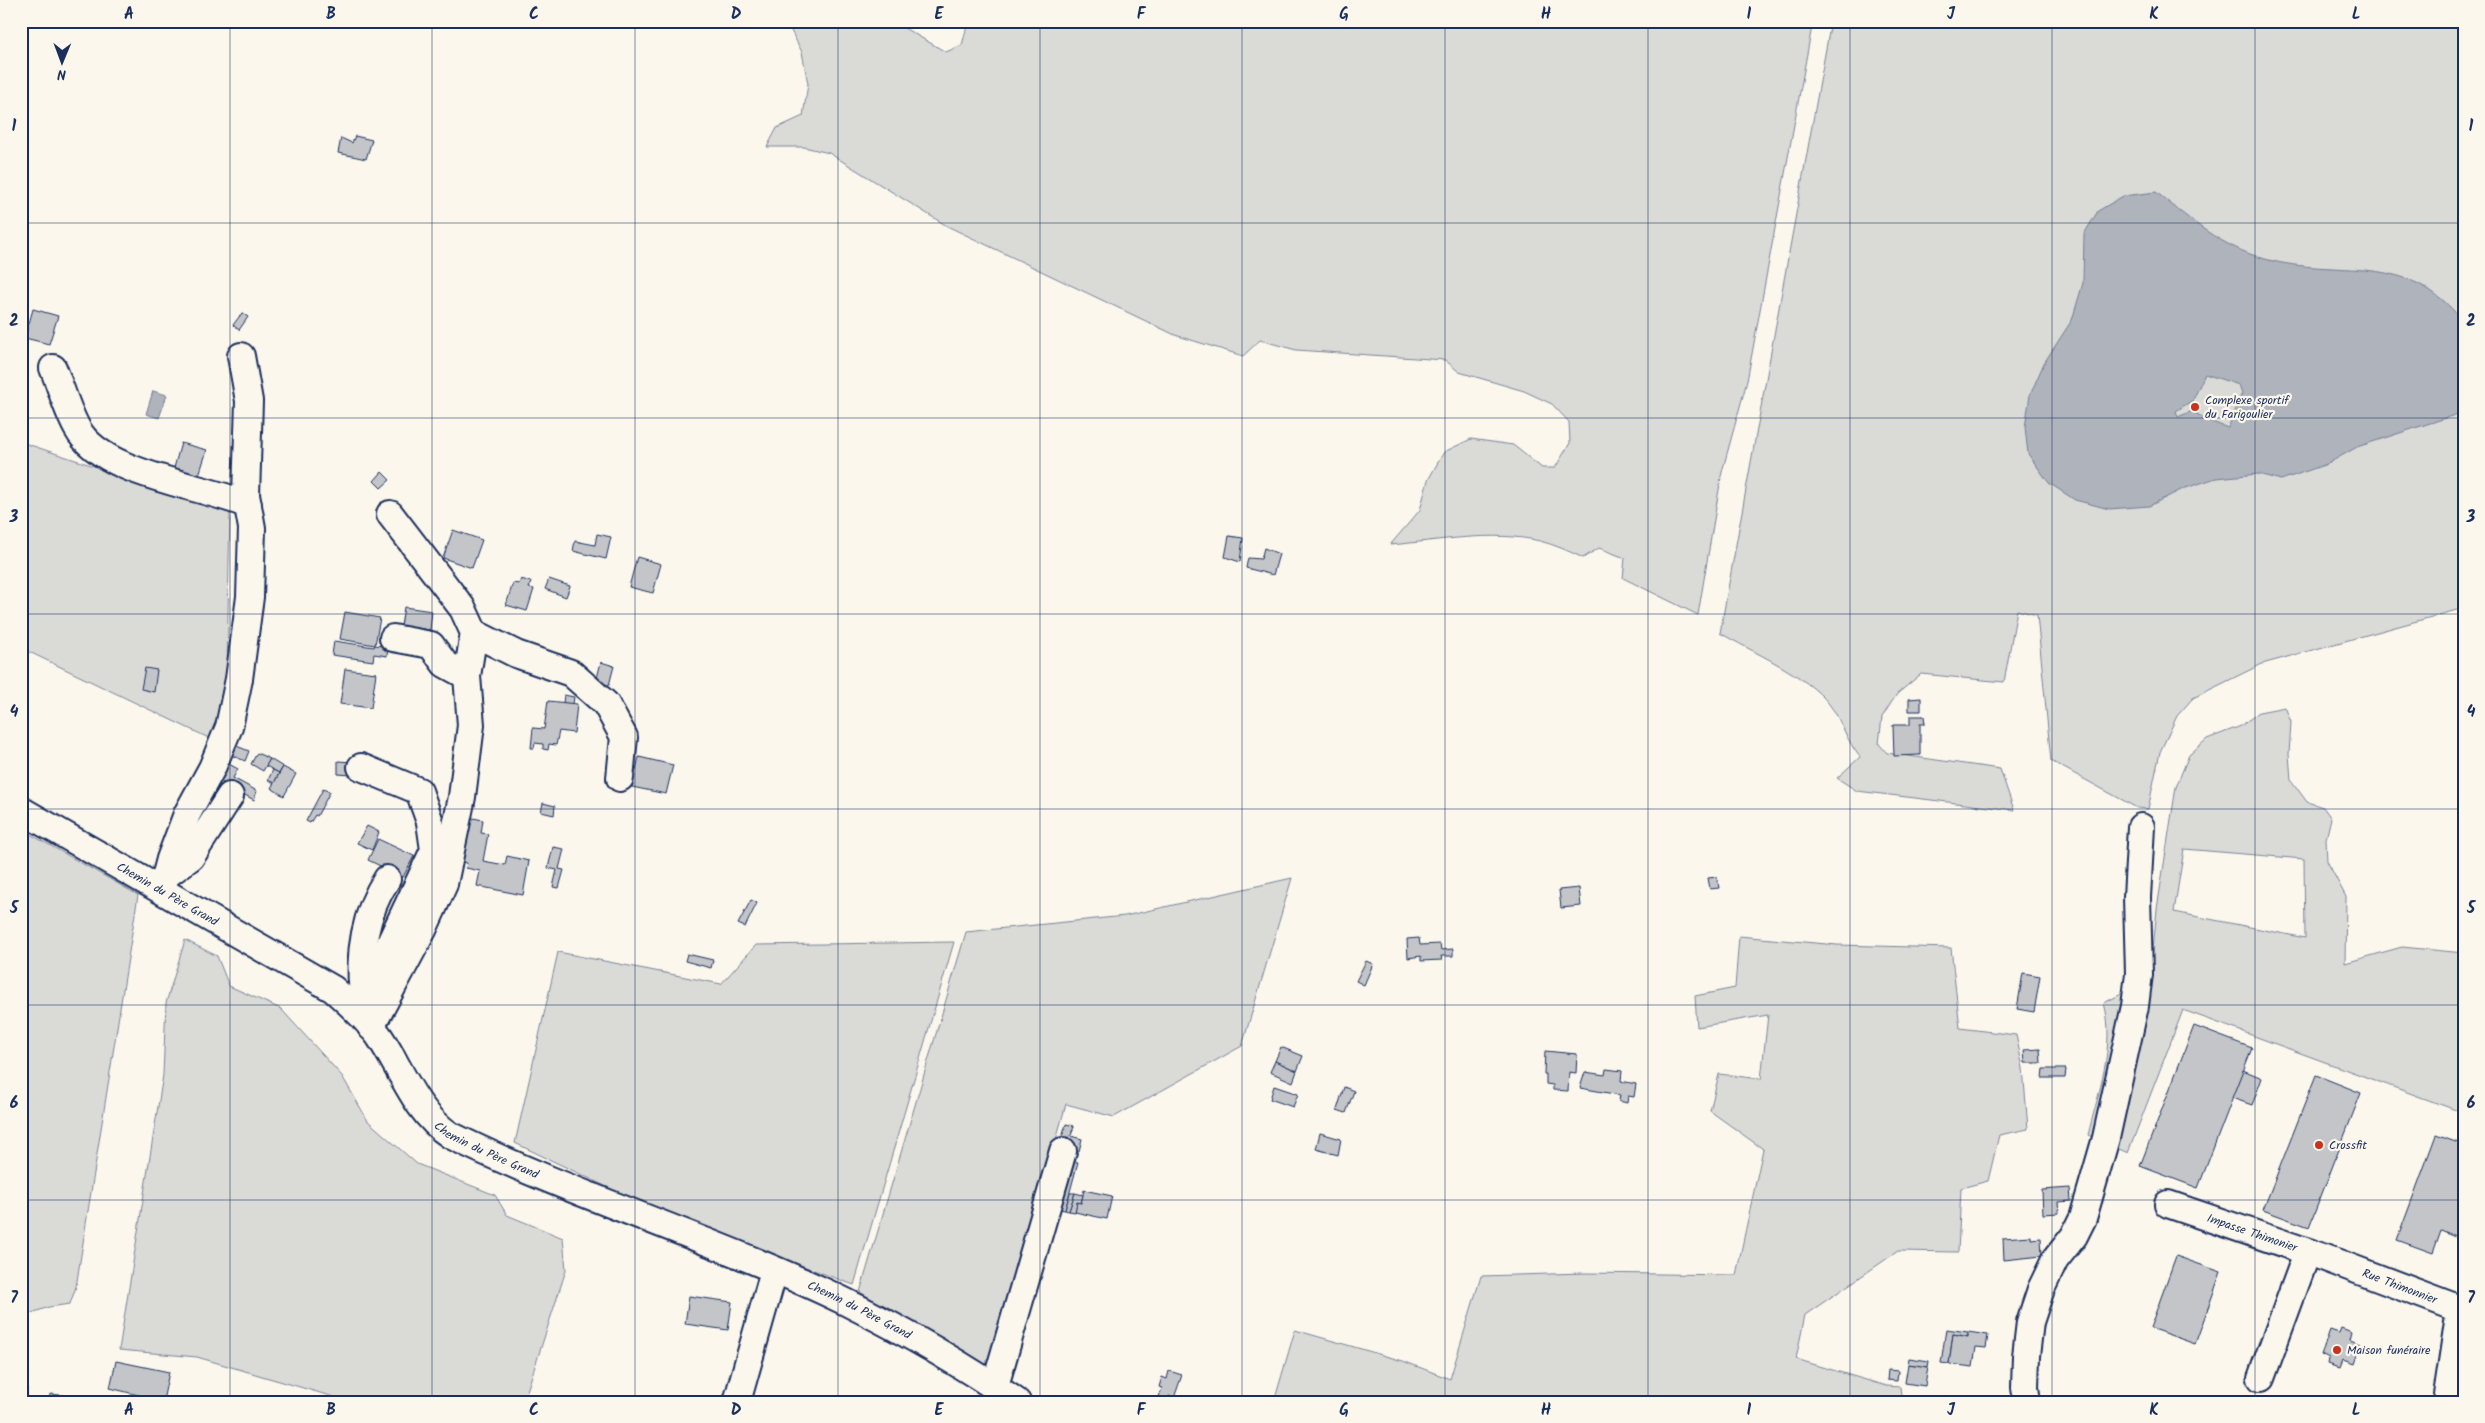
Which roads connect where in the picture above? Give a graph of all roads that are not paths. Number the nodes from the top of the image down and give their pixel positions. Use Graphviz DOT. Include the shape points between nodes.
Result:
graph roads {
  1 [pos="241,356"];
  2 [pos="53,368"];
  3 [pos="248,505"];
  4 [pos="390,514"];
  5 [pos="474,633"];
  6 [pos="393,638"];
  7 [pos="467,676"];
  8 [pos="361,768"];
  9 [pos="620,778"];
  10 [pos="230,796"];
  11 [pos="21,810"];
  12 [pos="2140,827"];
  13 [pos="387,879"];
  14 [pos="164,883"];
  15 [pos="364,1012"];
  16 [pos="1063,1151"];
  17 [pos="2168,1204"];
  18 [pos="2307,1253"];
  19 [pos="2336,1262"];
  20 [pos="774,1271"];
  21 [pos="2260,1378"];
  22 [pos="995,1386"];
  23 [pos="2453,1394"];
  24 [pos="737,1402"];
  25 [pos="1017,1402"];
  26 [pos="2027,1402"];
  1 -- 3 [label="street" via="249,402"];
  2 -- 3 [label="street" via="77,429 107,456 149,474"];
  3 -- 14 [label="street" via="252,528 250,597 240,679 229,727 212,768 187,814"];
  4 -- 5 [label="street" via="463,609"];
  5 -- 7 [label="street"];
  5 -- 9 [label="street" via="516,654 571,673 606,704 624,737"];
  6 -- 7 [label="street" via="431,645 445,664"];
  7 -- 15 [label="street" via="471,725 462,797 444,884 423,930"];
  8 -- 15 [label="street" via="419,791 430,822 434,850"];
  10 -- 14 [label="street" via="191,857"];
  11 -- 14 [label="street, Chemin du Père Grand"];
  12 -- 26 [label="street" via="2137,897 2139,974 2134,1006 2106,1138 2083,1218 2055,1260 2030,1322 2026,1356"];
  13 -- 15 [label="street" via="377,894 364,938 361,973"];
  14 -- 15 [label="street, Chemin du Père Grand" via="333,989"];
  15 -- 20 [label="street, Chemin du Père Grand" via="434,1125 450,1135"];
  16 -- 22 [label="street"];
  17 -- 18 [label="street, Impasse Thimonier"];
  18 -- 19 [label="street, Impasse Thimonier"];
  18 -- 21 [label="street"];
  19 -- 23 [label="street, Rue Thimonnier" via="2460,1309"];
  20 -- 22 [label="street, Chemin du Père Grand" via="843,1300"];
  20 -- 24 [label="street"];
  22 -- 25 [label="street, Chemin du Père Grand"];
}
